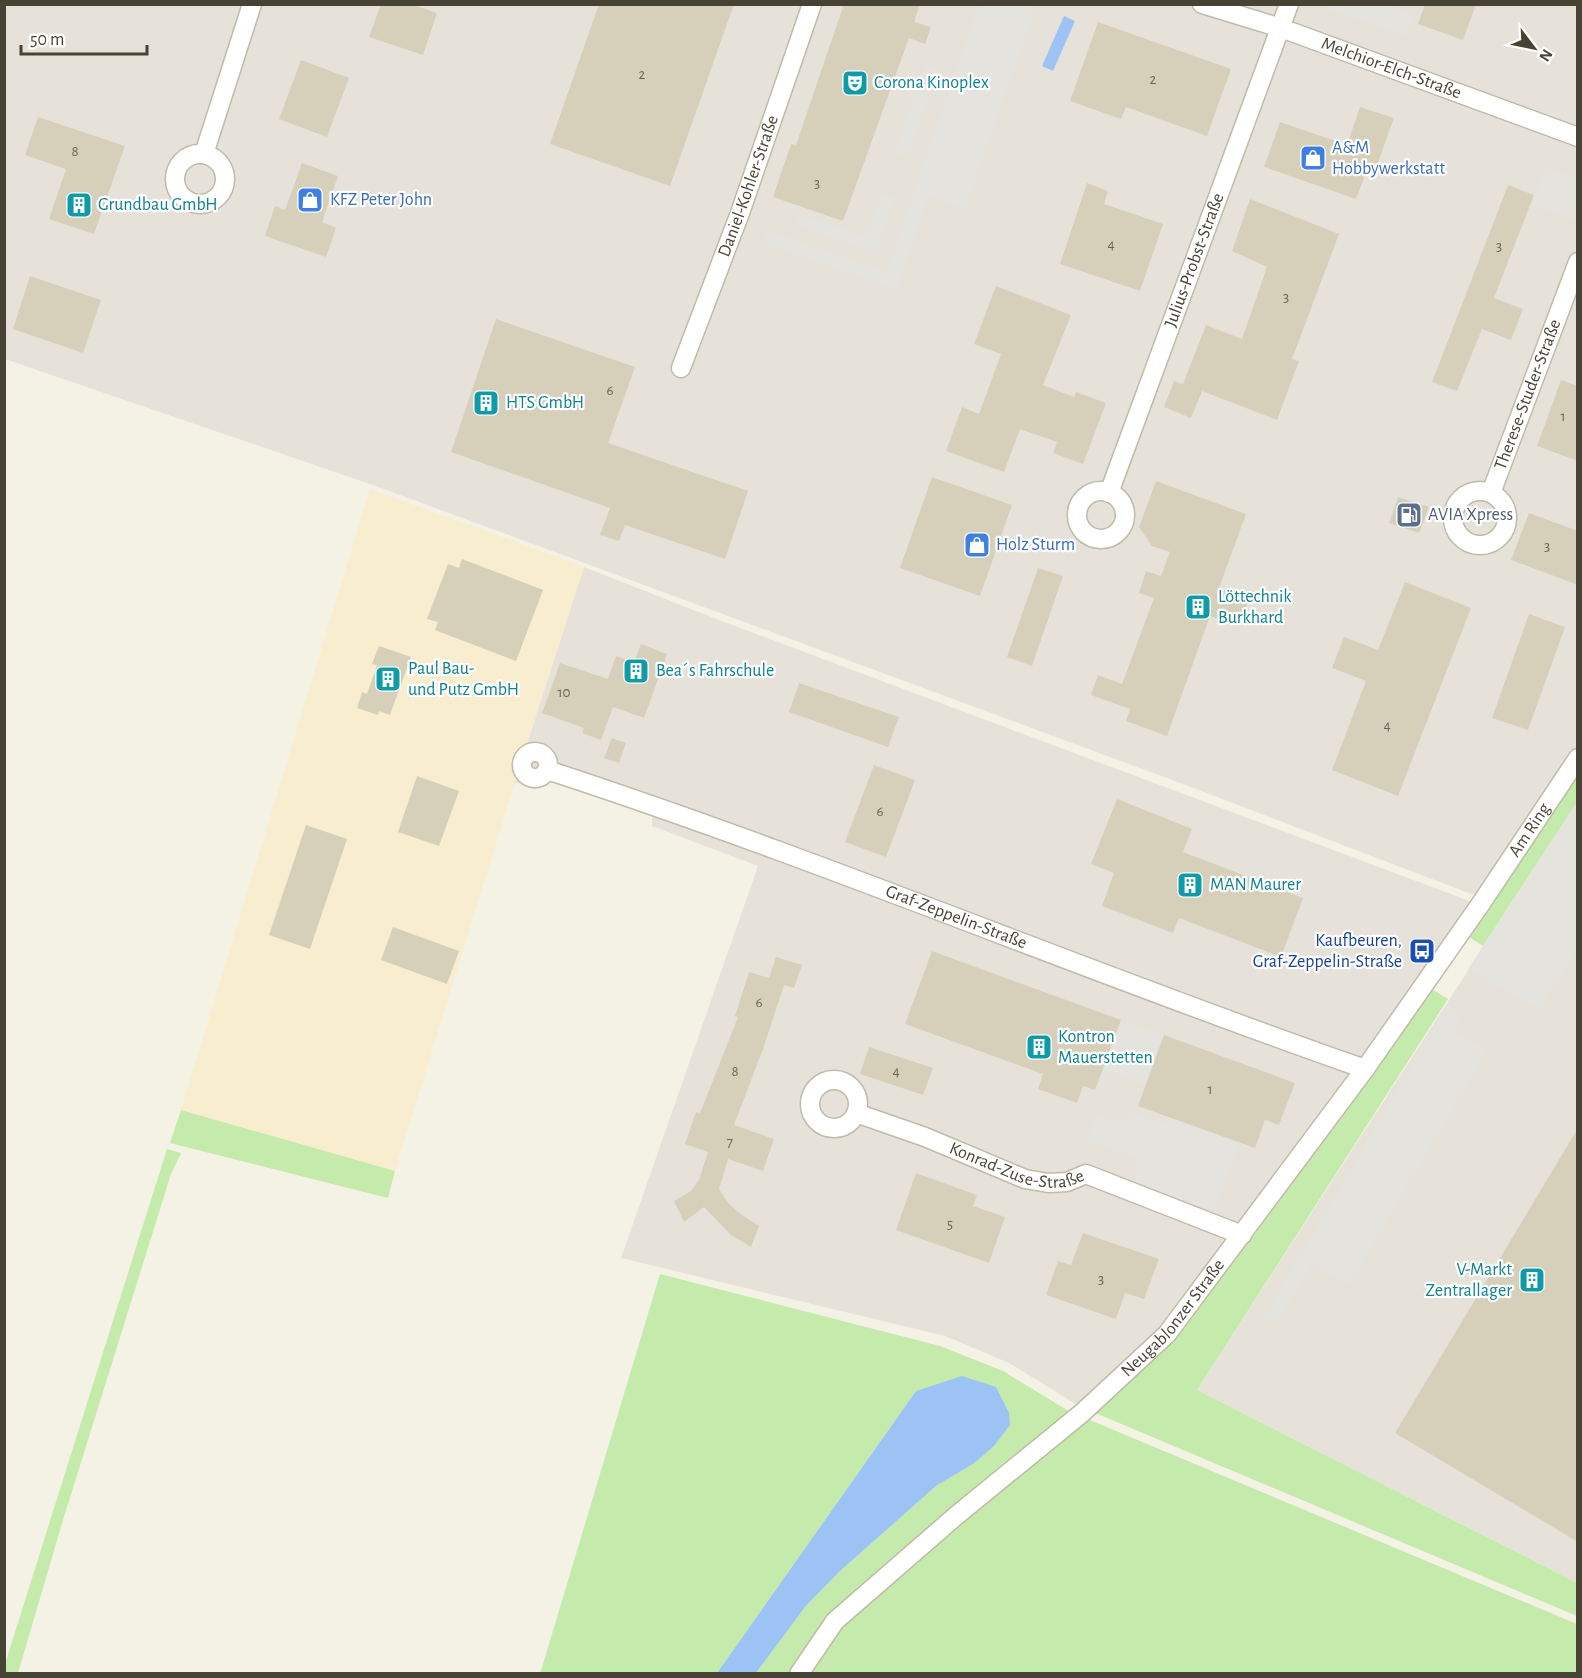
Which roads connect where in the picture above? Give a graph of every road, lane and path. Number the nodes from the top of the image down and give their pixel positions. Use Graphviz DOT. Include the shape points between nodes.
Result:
graph roads {
  1 [pos="252,4"];
  2 [pos="812,4"];
  3 [pos="1202,4"];
  4 [pos="1289,4"];
  5 [pos="1281,28"];
  6 [pos="1578,137"];
  7 [pos="204,154"];
  8 [pos="1578,262"];
  9 [pos="681,368"];
  10 [pos="1109,493"];
  11 [pos="1491,493"];
  12 [pos="1578,758"];
  13 [pos="547,770"];
  14 [pos="1482,902"];
  15 [pos="1365,1069"];
  16 [pos="856,1113"];
  17 [pos="1242,1235"];
  18 [pos="798,1674"];
  1 -- 7 [label="street"];
  2 -- 9 [label="street, Daniel-Kohler-Straße" via="740,213"];
  3 -- 5 [label="street, Melchior-Elch-Straße"];
  4 -- 5 [label="street, Julius-Probst-Straße"];
  5 -- 6 [label="street, Melchior-Elch-Straße"];
  5 -- 10 [label="street, Julius-Probst-Straße"];
  8 -- 11 [label="street, Therese-Studer-Straße"];
  12 -- 14 [label="street, Am Ring"];
  13 -- 15 [label="street, Graf-Zeppelin-Straße" via="659,807"];
  14 -- 15 [label="street, Neugablonzer Straße"];
  15 -- 17 [label="street, Neugablonzer Straße"];
  16 -- 17 [label="street, Konrad-Zuse-Straße" via="1025,1179 1067,1182 1086,1174"];
  17 -- 18 [label="street, Neugablonzer Straße" via="1167,1334 1082,1413 835,1621"];
}
